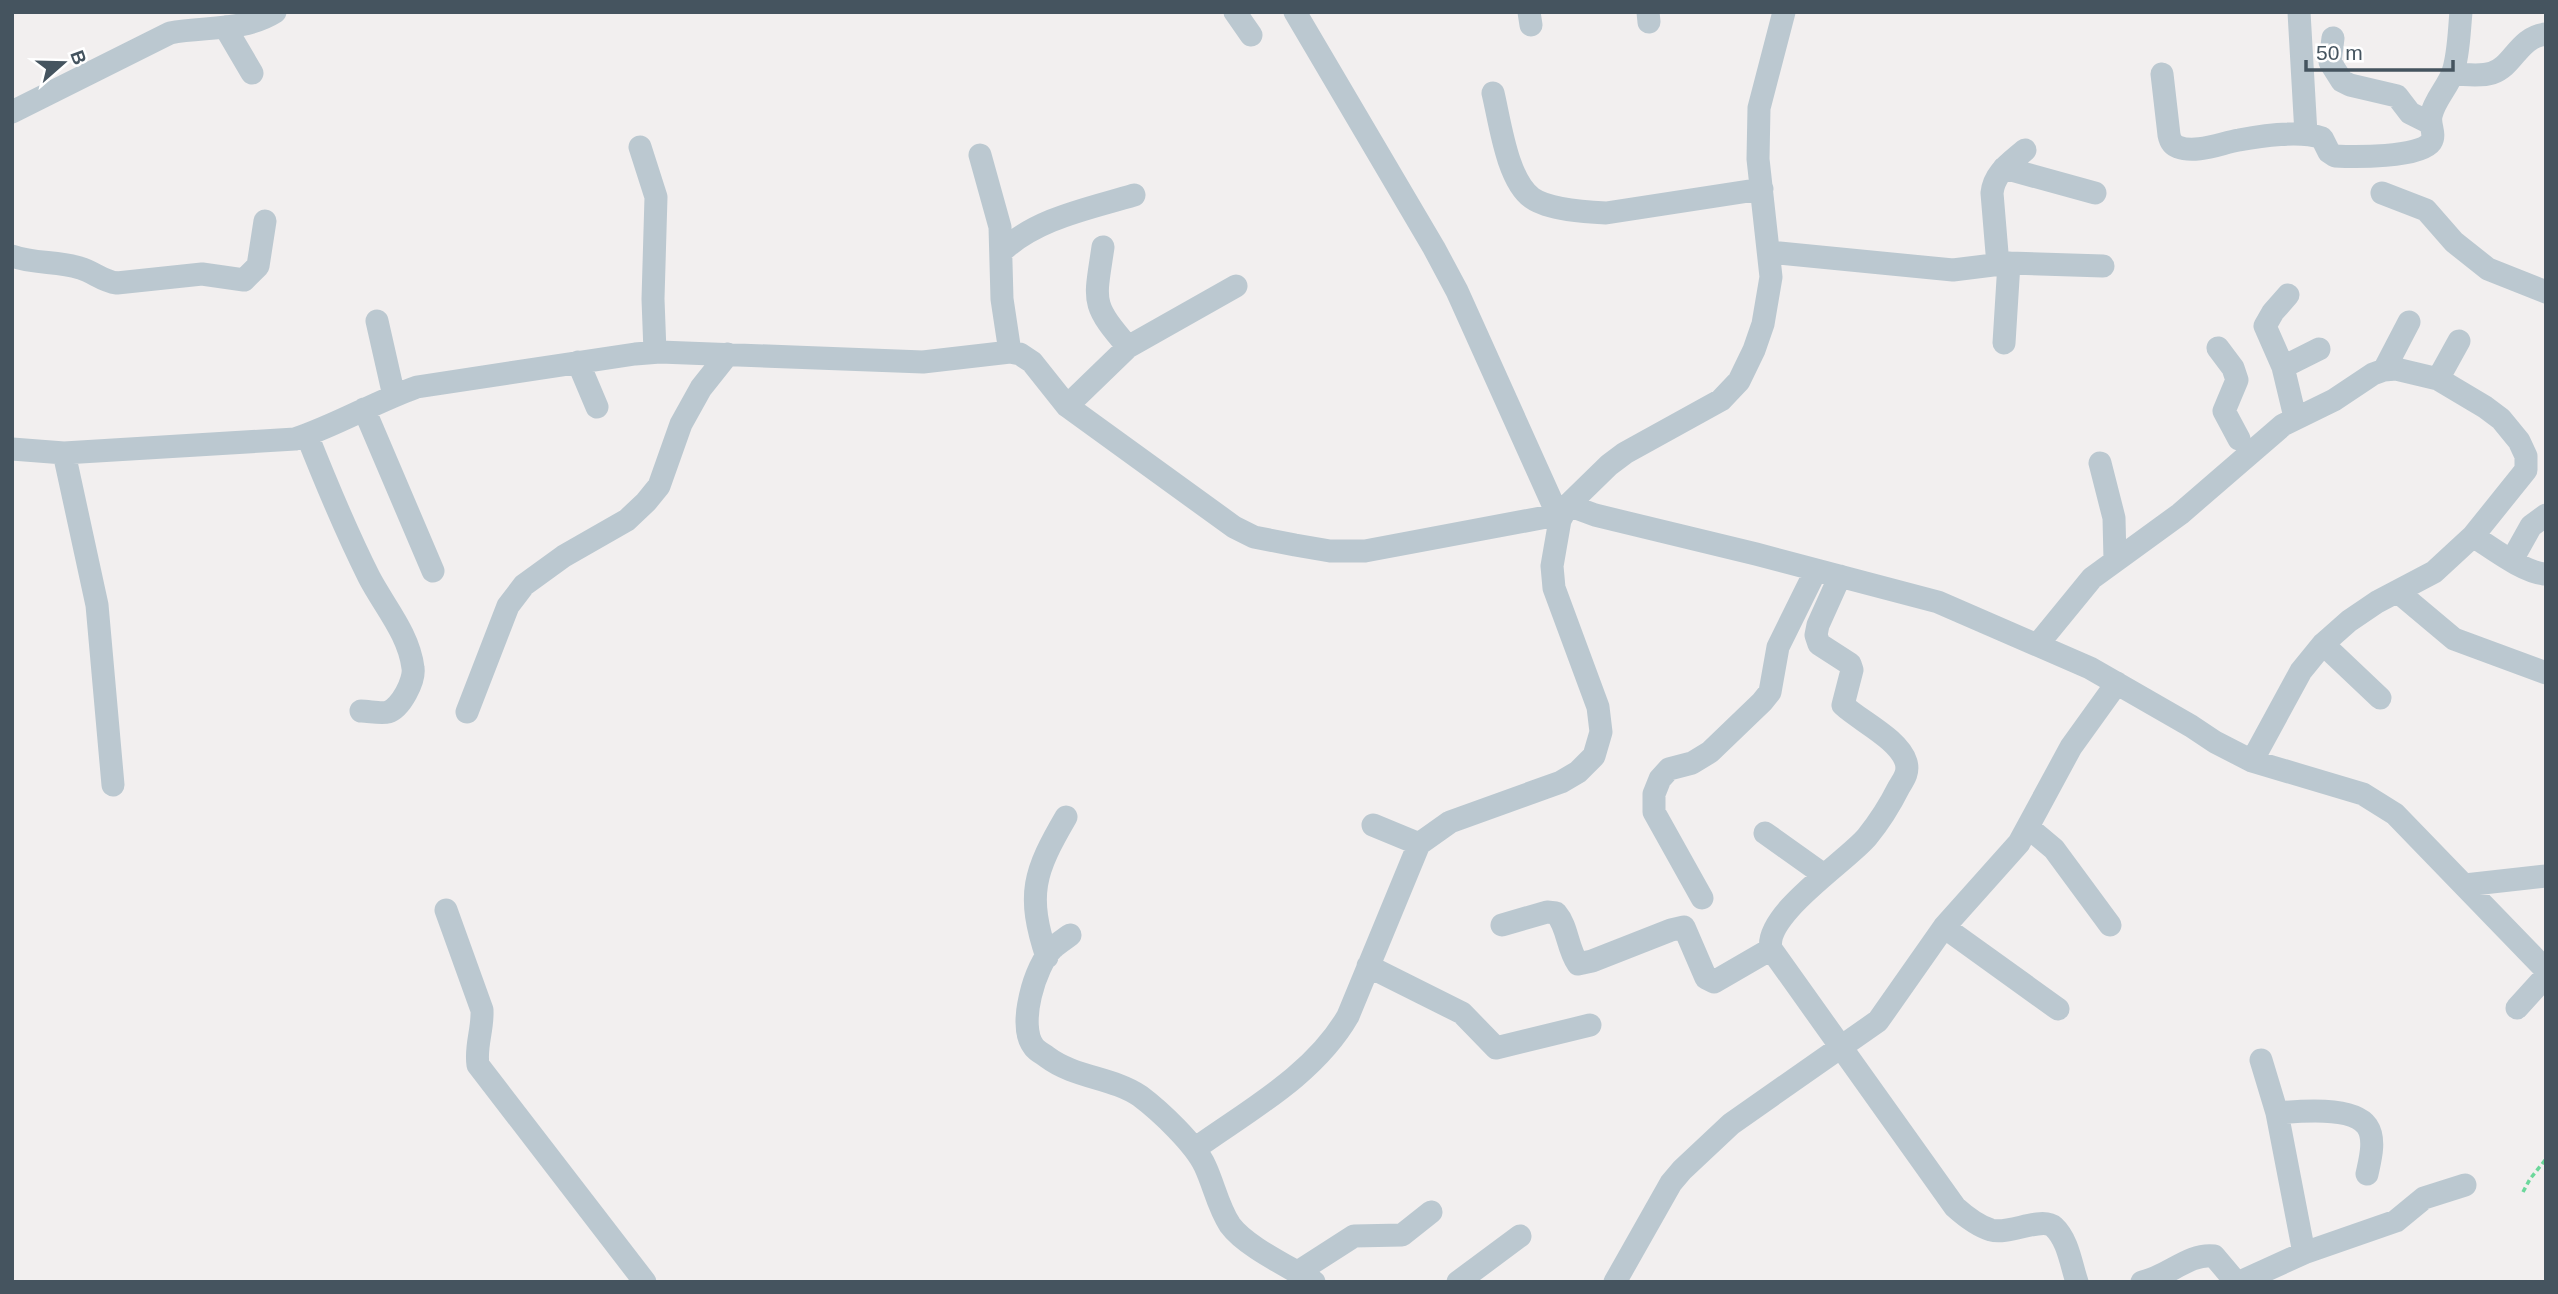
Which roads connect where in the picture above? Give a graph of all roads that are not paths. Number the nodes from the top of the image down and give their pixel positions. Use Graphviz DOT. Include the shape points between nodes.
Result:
graph roads {
  1 [pos="275,12"];
  2 [pos="1235,12"];
  3 [pos="1295,12"];
  4 [pos="1784,12"];
  5 [pos="2299,12"];
  6 [pos="2460,12"];
  7 [pos="225,27"];
  8 [pos="2546,34"];
  9 [pos="1251,35"];
  10 [pos="2333,38"];
  11 [pos="252,73"];
  12 [pos="2162,74"];
  13 [pos="2452,74"];
  14 [pos="1493,93"];
  15 [pos="12,112"];
  16 [pos="2430,123"];
  17 [pos="2306,134"];
  18 [pos="640,147"];
  19 [pos="2025,150"];
  20 [pos="980,155"];
  21 [pos="2004,168"];
  22 [pos="1762,190"];
  23 [pos="2095,193"];
  24 [pos="2382,193"];
  25 [pos="1134,194"];
  26 [pos="265,221"];
  27 [pos="1103,247"];
  28 [pos="1001,252"];
  29 [pos="1769,252"];
  30 [pos="12,256"];
  31 [pos="2003,264"];
  32 [pos="2103,266"];
  33 [pos="1236,286"];
  34 [pos="2546,292"];
  35 [pos="2288,295"];
  36 [pos="377,321"];
  37 [pos="2409,322"];
  38 [pos="2459,341"];
  39 [pos="2004,343"];
  40 [pos="1128,347"];
  41 [pos="2218,348"];
  42 [pos="2319,349"];
  43 [pos="655,352"];
  44 [pos="1010,352"];
  45 [pos="728,354"];
  46 [pos="578,362"];
  47 [pos="2283,367"];
  48 [pos="2384,370"];
  49 [pos="2438,379"];
  50 [pos="394,396"];
  51 [pos="1067,406"];
  52 [pos="597,407"];
  53 [pos="364,409"];
  54 [pos="2295,417"];
  55 [pos="307,435"];
  56 [pos="2245,447"];
  57 [pos="12,449"];
  58 [pos="64,453"];
  59 [pos="2100,463"];
  60 [pos="1561,513"];
  61 [pos="2546,515"];
  62 [pos="2473,536"];
  63 [pos="2115,560"];
  64 [pos="2512,560"];
  65 [pos="1816,570"];
  66 [pos="433,571"];
  67 [pos="2546,574"];
  68 [pos="1840,576"];
  69 [pos="2398,592"];
  70 [pos="2038,644"];
  71 [pos="2323,644"];
  72 [pos="2546,673"];
  73 [pos="2117,683"];
  74 [pos="2380,698"];
  75 [pos="361,711"];
  76 [pos="467,712"];
  77 [pos="2252,761"];
  78 [pos="113,785"];
  79 [pos="1066,817"];
  80 [pos="1373,825"];
  81 [pos="2029,828"];
  82 [pos="1765,833"];
  83 [pos="1419,844"];
  84 [pos="1824,876"];
  85 [pos="2546,876"];
  86 [pos="2465,885"];
  87 [pos="1702,898"];
  88 [pos="446,910"];
  89 [pos="1502,925"];
  90 [pos="2110,925"];
  91 [pos="1944,927"];
  92 [pos="1070,935"];
  93 [pos="1771,949"];
  94 [pos="1047,957"];
  95 [pos="2541,960"];
  96 [pos="1368,966"];
  97 [pos="2546,976"];
  98 [pos="2517,1008"];
  99 [pos="2058,1009"];
  100 [pos="1590,1025"];
  101 [pos="1842,1048"];
  102 [pos="2261,1060"];
  103 [pos="2277,1113"];
  104 [pos="1196,1148"];
  105 [pos="2367,1174"];
  106 [pos="2465,1185"];
  107 [pos="1431,1212"];
  108 [pos="1520,1236"];
  109 [pos="2304,1253"];
  110 [pos="1306,1277"];
  111 [pos="645,1282"];
  112 [pos="1458,1282"];
  113 [pos="1615,1282"];
  114 [pos="2077,1282"];
  115 [pos="2142,1282"];
  116 [pos="2238,1282"];
  1 -- 7 [label="street" via="254,23"];
  2 -- 9 [label="street"];
  3 -- 60 [label="street" via="1457,291"];
  4 -- 22 [label="street" via="1759,108"];
  5 -- 17 [label="street"];
  6 -- 13 [label="street"];
  7 -- 11 [label="street"];
  7 -- 15 [label="street" via="170,33"];
  8 -- 13 [label="street" via="2527,40 2492,73"];
  10 -- 16 [label="street" via="2330,62 2342,80 2397,96 2410,113"];
  12 -- 17 [label="street" via="2169,135 2177,147 2207,148 2258,137"];
  13 -- 16 [label="street"];
  14 -- 22 [label="street" via="1507,153 1521,187 1533,199 1606,214"];
  16 -- 17 [label="street" via="2431,142 2409,153 2335,156 2322,138"];
  18 -- 43 [label="street" via="656,197"];
  19 -- 21 [label="street"];
  20 -- 28 [label="street" via="997,210"];
  21 -- 23 [label="street"];
  21 -- 31 [label="street" via="1993,182 1992,193"];
  22 -- 29 [label="street"];
  24 -- 34 [label="street" via="2426,210 2454,242 2488,269"];
  25 -- 28 [label="street" via="1047,222"];
  26 -- 30 [label="street" via="258,266 244,279 202,274 117,283 84,269"];
  27 -- 40 [label="street" via="1097,302 1105,320"];
  28 -- 44 [label="street"];
  29 -- 31 [label="street" via="1953,270"];
  29 -- 60 [label="street" via="1771,277 1763,324 1738,381 1721,400 1617,459"];
  31 -- 32 [label="street"];
  31 -- 39 [label="street"];
  33 -- 40 [label="street"];
  35 -- 47 [label="street" via="2266,326"];
  36 -- 50 [label="street"];
  37 -- 48 [label="street"];
  38 -- 49 [label="street"];
  40 -- 51 [label="street"];
  41 -- 56 [label="street" via="2235,373 2235,388 2224,411"];
  42 -- 47 [label="street"];
  43 -- 45 [label="street"];
  43 -- 46 [label="street"];
  44 -- 45 [label="street" via="923,362"];
  44 -- 51 [label="street" via="1032,362"];
  45 -- 76 [label="street" via="681,424 659,486 646,502 627,520 524,585 508,607"];
  46 -- 50 [label="street" via="438,382"];
  46 -- 52 [label="street"];
  47 -- 54 [label="street"];
  48 -- 49 [label="street"];
  48 -- 54 [label="street"];
  49 -- 62 [label="street" via="2501,419 2526,456 2526,470"];
  50 -- 53 [label="street"];
  51 -- 60 [label="street" via="1234,527 1255,537 1330,551 1365,551"];
  53 -- 55 [label="street"];
  53 -- 66 [label="street"];
  54 -- 56 [label="street"];
  55 -- 58 [label="street"];
  55 -- 75 [label="street" via="370,579 409,651 414,671 398,705 388,712"];
  56 -- 63 [label="street" via="2180,514"];
  57 -- 58 [label="street"];
  58 -- 78 [label="street" via="97,606"];
  59 -- 63 [label="street" via="2114,518"];
  60 -- 65 [label="street" via="1595,515"];
  60 -- 83 [label="street" via="1552,556 1555,588 1598,707 1601,732 1594,756 1561,782 1450,822"];
  61 -- 64 [label="street" via="2531,526"];
  62 -- 64 [label="street"];
  62 -- 69 [label="street" via="2434,572"];
  63 -- 70 [label="street" via="2092,578"];
  64 -- 67 [label="street"];
  65 -- 68 [label="street"];
  65 -- 87 [label="street" via="1778,648 1770,692 1710,752 1669,769 1654,793 1654,811"];
  68 -- 70 [label="street" via="1938,602"];
  68 -- 84 [label="street" via="1818,625 1819,644 1850,664 1843,705 1898,747 1907,772 1888,810 1866,839"];
  69 -- 71 [label="street" via="2349,621"];
  69 -- 72 [label="street" via="2454,639"];
  70 -- 73 [label="street"];
  71 -- 74 [label="street"];
  71 -- 77 [label="street" via="2301,671"];
  73 -- 77 [label="street"];
  73 -- 81 [label="street" via="2071,747"];
  77 -- 86 [label="street" via="2327,781 2379,802"];
  79 -- 94 [label="street" via="1045,853 1034,897"];
  80 -- 83 [label="street"];
  81 -- 90 [label="street" via="2054,849"];
  81 -- 91 [label="street"];
  82 -- 84 [label="street"];
  83 -- 96 [label="street"];
  84 -- 93 [label="street" via="1792,905 1774,931"];
  85 -- 86 [label="street"];
  86 -- 95 [label="street"];
  88 -- 111 [label="street" via="482,1010 478,1065"];
  89 -- 93 [label="street" via="1556,913 1578,964 1684,928 1706,978 1714,982"];
  91 -- 99 [label="street"];
  91 -- 101 [label="street" via="1878,1021"];
  92 -- 94 [label="street"];
  93 -- 101 [label="street"];
  94 -- 104 [label="street" via="1026,1013 1034,1047 1059,1066 1125,1087"];
  96 -- 100 [label="street" via="1462,1013 1496,1048"];
  96 -- 104 [label="street" via="1339,1031 1316,1059"];
  97 -- 98 [label="street"];
  101 -- 113 [label="street" via="1731,1124 1682,1170"];
  101 -- 114 [label="street" via="1955,1207 1992,1230 2048,1223 2065,1244"];
  102 -- 103 [label="street"];
  103 -- 105 [label="street" via="2330,1112 2365,1123 2372,1144"];
  103 -- 109 [label="street"];
  104 -- 110 [label="street" via="1232,1227"];
  106 -- 109 [label="street" via="2424,1198 2396,1221"];
  107 -- 110 [label="street" via="1402,1235 1354,1236"];
  108 -- 112 [label="street"];
  109 -- 116 [label="street"];
  115 -- 116 [label="street" via="2204,1255 2214,1256"];
}
